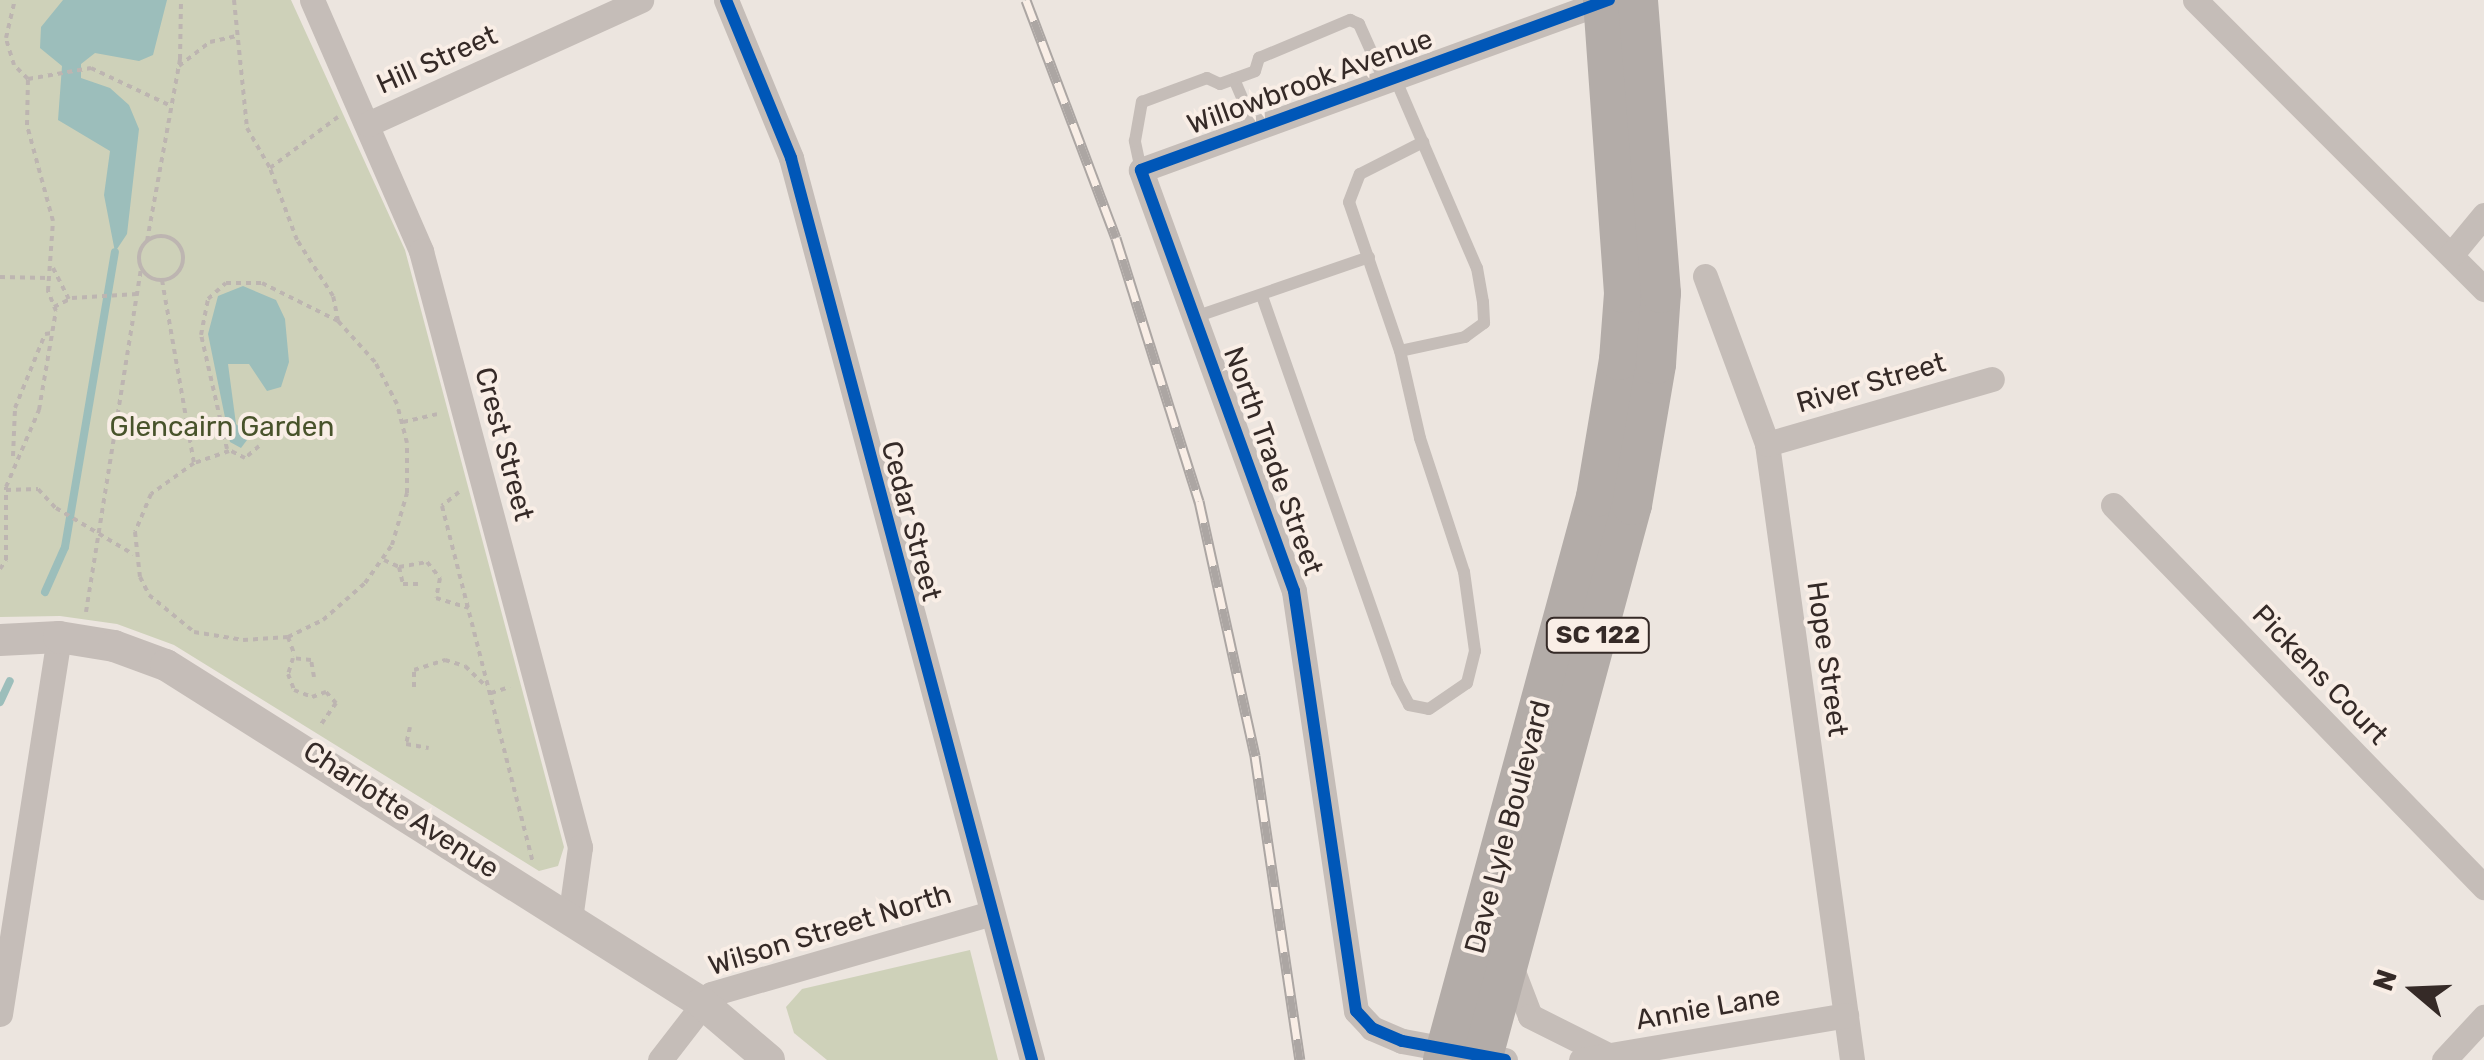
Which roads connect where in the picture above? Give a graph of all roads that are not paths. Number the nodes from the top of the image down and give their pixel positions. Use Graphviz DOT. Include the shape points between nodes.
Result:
graph roads {
  1 [pos="312,0"];
  2 [pos="640,0"];
  3 [pos="726,0"];
  4 [pos="2195,0"];
  5 [pos="1613,1"];
  6 [pos="1234,78"];
  7 [pos="1390,80"];
  8 [pos="363,114"];
  9 [pos="1255,128"];
  10 [pos="1423,142"];
  11 [pos="1141,170"];
  12 [pos="2484,215"];
  13 [pos="2451,255"];
  14 [pos="1369,257"];
  15 [pos="1704,276"];
  16 [pos="2484,288"];
  17 [pos="1262,296"];
  18 [pos="1195,317"];
  19 [pos="1400,350"];
  20 [pos="1992,379"];
  21 [pos="1767,444"];
  22 [pos="2113,505"];
  23 [pos="71,639"];
  24 [pos="0,640"];
  25 [pos="2484,887"];
  26 [pos="988,914"];
  27 [pos="570,919"];
  28 [pos="1511,955"];
  29 [pos="702,1003"];
  30 [pos="0,1014"];
  31 [pos="1846,1015"];
  32 [pos="2484,1017"];
  33 [pos="1608,1055"];
  34 [pos="1472,1058"];
  35 [pos="660,1060"];
  36 [pos="769,1060"];
  37 [pos="1032,1060"];
  38 [pos="1581,1060"];
  39 [pos="1852,1060"];
  40 [pos="2444,1060"];
  1 -- 8 [label="street, Crest Street"];
  2 -- 8 [label="street, Hill Street"];
  3 -- 26 [label="street, Cedar Street" via="791,158"];
  4 -- 13 [label="street"];
  5 -- 7 [label="street, Willowbrook Avenue"];
  5 -- 28 [label="main road, Dave Lyle Boulevard / SC 122" via="1658,234 1656,364 1632,504"];
  5 -- 34 [label="main road, Dave Lyle Boulevard / SC 122" via="1624,293 1618,360 1596,497"];
  6 -- 7 [label="lane" via="1255,71 1259,58 1350,20 1360,24"];
  6 -- 9 [label="lane"];
  6 -- 11 [label="lane" via="1220,84 1207,78 1142,102 1135,142"];
  7 -- 9 [label="street, Willowbrook Avenue"];
  7 -- 10 [label="lane"];
  8 -- 27 [label="street, Crest Street" via="420,250 580,847"];
  9 -- 11 [label="street, Willowbrook Avenue"];
  10 -- 14 [label="lane" via="1360,174 1352,189 1349,202"];
  10 -- 19 [label="lane" via="1477,268 1484,323 1465,336"];
  11 -- 18 [label="street, North Trade Street"];
  12 -- 13 [label="street"];
  13 -- 16 [label="street"];
  14 -- 17 [label="lane"];
  14 -- 19 [label="lane"];
  15 -- 21 [label="street, Hope Street"];
  17 -- 18 [label="lane"];
  17 -- 19 [label="lane" via="1397,682 1409,705 1429,709 1467,684 1474,651 1464,572 1420,438"];
  18 -- 34 [label="street, North Trade Street" via="1294,591 1350,996 1372,1028"];
  20 -- 21 [label="street, River Street"];
  21 -- 31 [label="street, Hope Street"];
  22 -- 25 [label="street, Pickens Court"];
  23 -- 24 [label="street, Charlotte Avenue"];
  23 -- 27 [label="street, Charlotte Avenue" via="166,665"];
  23 -- 30 [label="street"];
  26 -- 29 [label="street, Wilson Street North" via="710,994"];
  26 -- 37 [label="street, Cedar Street"];
  27 -- 29 [label="street, Charlotte Avenue"];
  28 -- 33 [label="street" via="1514,987 1530,1016"];
  28 -- 34 [label="main road, Dave Lyle Boulevard / SC 122"];
  29 -- 35 [label="street, Wilson Street North"];
  29 -- 36 [label="street, Charlotte Avenue"];
  31 -- 33 [label="street, Annie Lane"];
  31 -- 39 [label="street, Hope Street"];
  32 -- 40 [label="street"];
  33 -- 38 [label="street, Annie Lane"];
}
